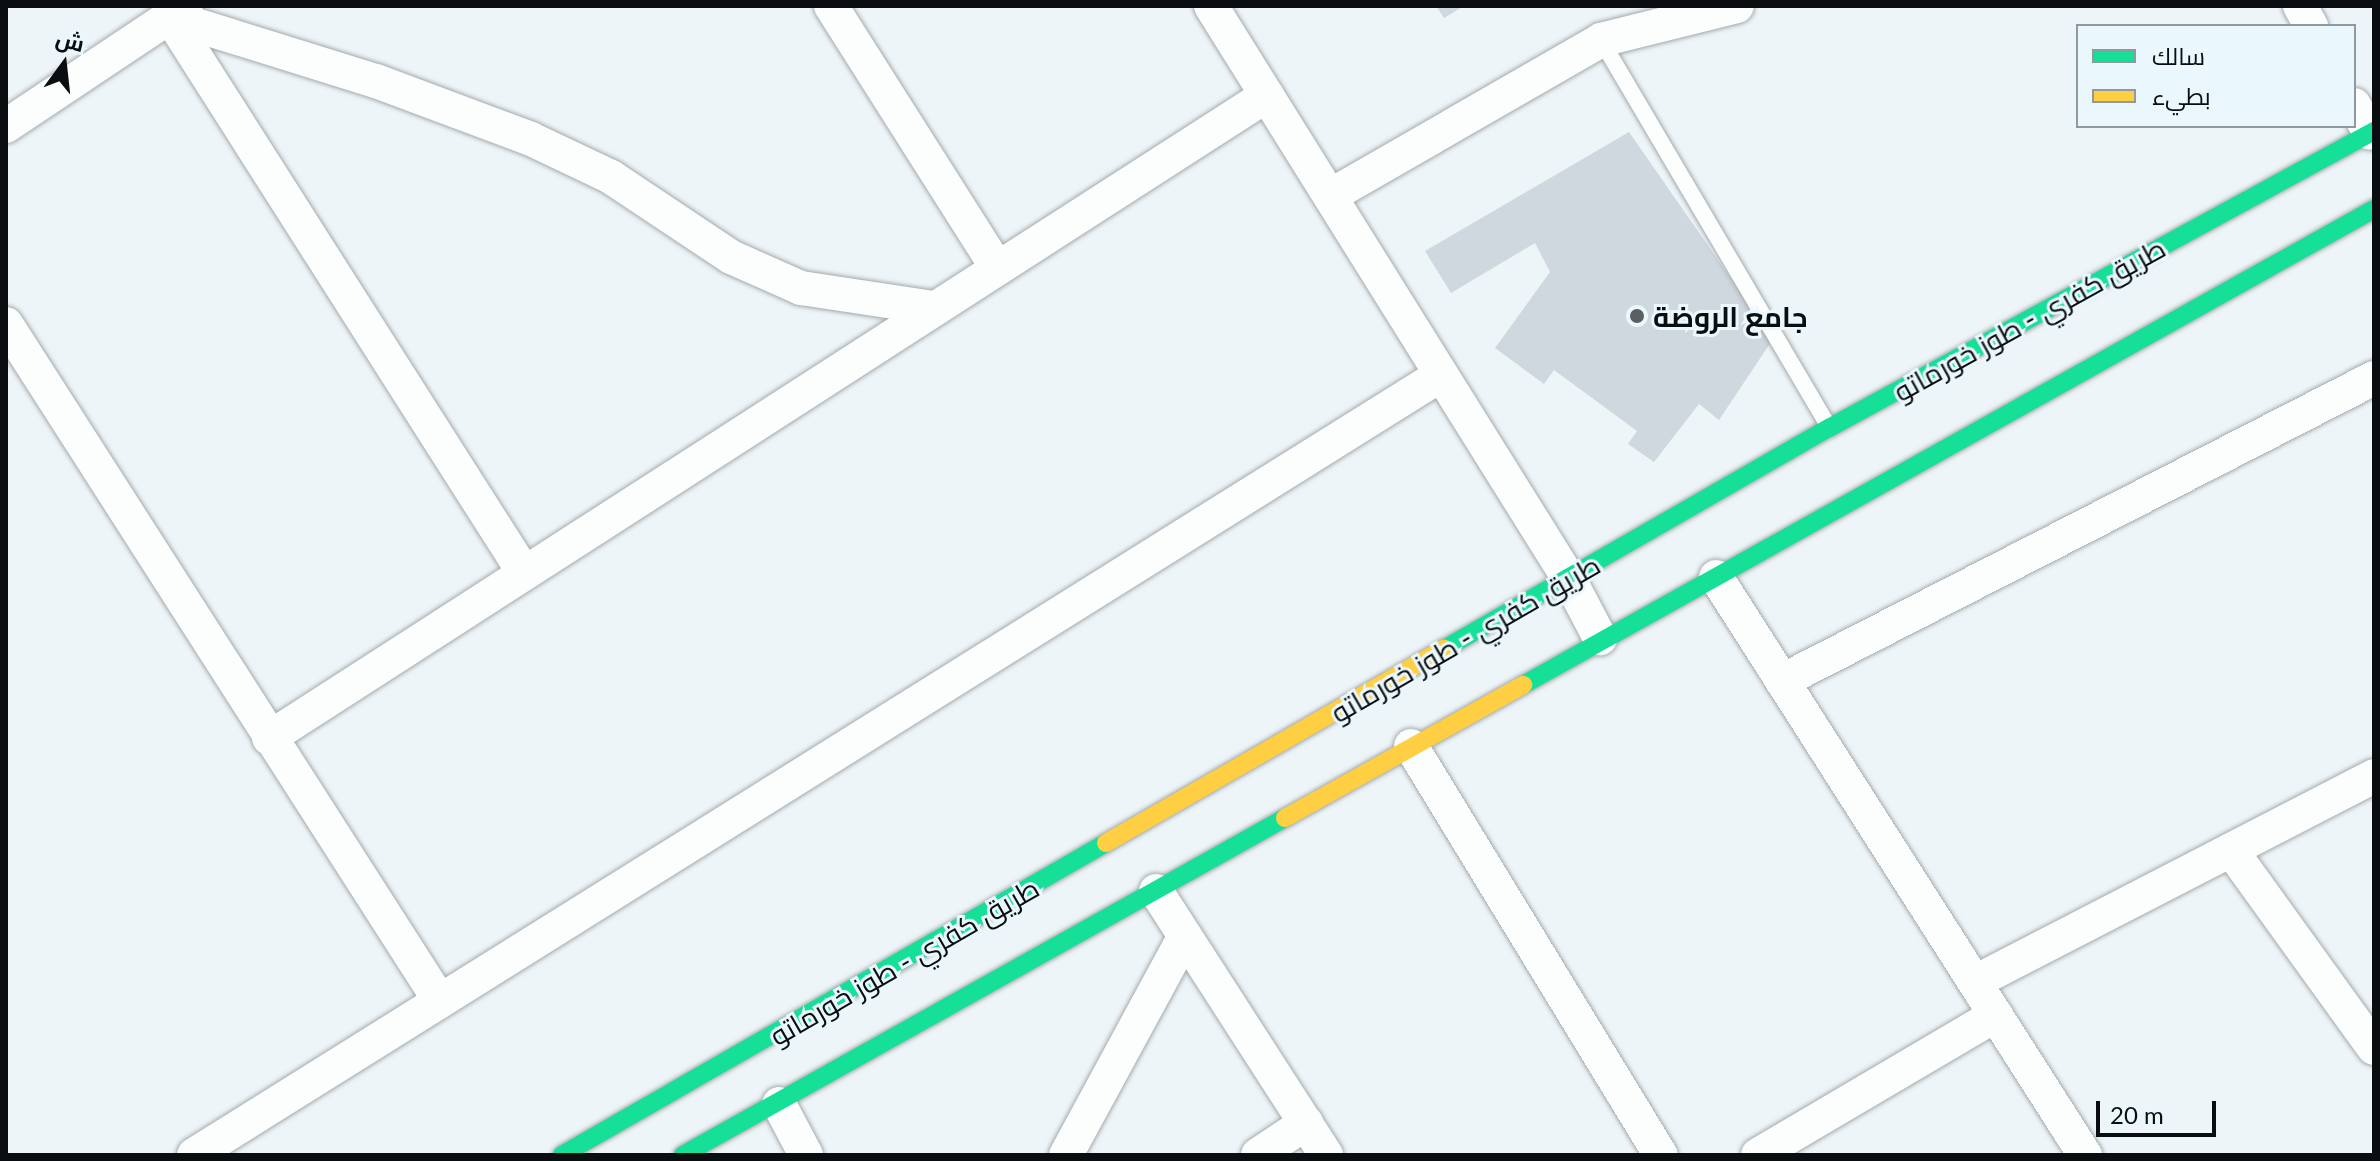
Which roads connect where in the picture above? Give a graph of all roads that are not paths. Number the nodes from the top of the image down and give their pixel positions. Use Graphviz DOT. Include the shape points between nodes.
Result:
graph roads {
  1 [pos="831,6"];
  2 [pos="1211,6"];
  3 [pos="2300,6"];
  4 [pos="1732,7"];
  5 [pos="178,11"];
  6 [pos="2310,24"];
  7 [pos="1601,40"];
  8 [pos="1267,95"];
  9 [pos="2366,123"];
  10 [pos="6,126"];
  11 [pos="1330,196"];
  12 [pos="2374,209"];
  13 [pos="997,268"];
  14 [pos="934,308"];
  15 [pos="6,324"];
  16 [pos="1441,375"];
  17 [pos="2374,378"];
  18 [pos="1829,428"];
  19 [pos="523,571"];
  20 [pos="1716,577"];
  21 [pos="1569,579"];
  22 [pos="1600,638"];
  23 [pos="1782,681"];
  24 [pos="269,738"];
  25 [pos="1411,746"];
  26 [pos="2374,776"];
  27 [pos="2231,850"];
  28 [pos="1156,891"];
  29 [pos="1185,936"];
  30 [pos="1975,982"];
  31 [pos="440,1001"];
  32 [pos="1996,1015"];
  33 [pos="2374,1048"];
  34 [pos="779,1104"];
  35 [pos="1306,1123"];
  36 [pos="194,1155"];
  37 [pos="562,1155"];
  38 [pos="683,1155"];
  39 [pos="806,1155"];
  40 [pos="1066,1155"];
  41 [pos="1258,1155"];
  42 [pos="1326,1155"];
  43 [pos="1661,1155"];
  44 [pos="1758,1155"];
  45 [pos="2085,1155"];
  1 -- 13 [label="street"];
  2 -- 8 [label="street"];
  3 -- 6 [label="street"];
  4 -- 7 [label="street"];
  5 -- 10 [label="street"];
  5 -- 14 [label="street" via="531,139 611,177 731,257 801,288"];
  5 -- 19 [label="street"];
  7 -- 11 [label="street"];
  7 -- 18 [label="lane"];
  8 -- 11 [label="street"];
  8 -- 13 [label="street"];
  9 -- 18 [label="main road, طريق كفري - طوز خورماتو"];
  11 -- 16 [label="street"];
  12 -- 20 [label="main road"];
  13 -- 14 [label="street"];
  14 -- 19 [label="street"];
  15 -- 24 [label="street"];
  16 -- 21 [label="street"];
  16 -- 31 [label="street"];
  17 -- 23 [label="street"];
  18 -- 21 [label="main road, طريق كفري - طوز خورماتو"];
  19 -- 24 [label="street"];
  20 -- 22 [label="main road"];
  20 -- 23 [label="street"];
  21 -- 22 [label="street"];
  21 -- 37 [label="main road, طريق كفري - طوز خورماتو" via="717,1078"];
  22 -- 25 [label="main road"];
  23 -- 30 [label="street"];
  24 -- 31 [label="street"];
  25 -- 28 [label="main road"];
  25 -- 43 [label="street"];
  26 -- 27 [label="street"];
  27 -- 30 [label="street"];
  27 -- 33 [label="street"];
  28 -- 29 [label="street"];
  28 -- 34 [label="main road"];
  29 -- 35 [label="street"];
  29 -- 40 [label="street"];
  30 -- 32 [label="street"];
  31 -- 36 [label="street"];
  32 -- 44 [label="street"];
  32 -- 45 [label="street"];
  34 -- 38 [label="main road" via="737,1115"];
  34 -- 39 [label="street"];
  35 -- 41 [label="street"];
  35 -- 42 [label="street"];
}
